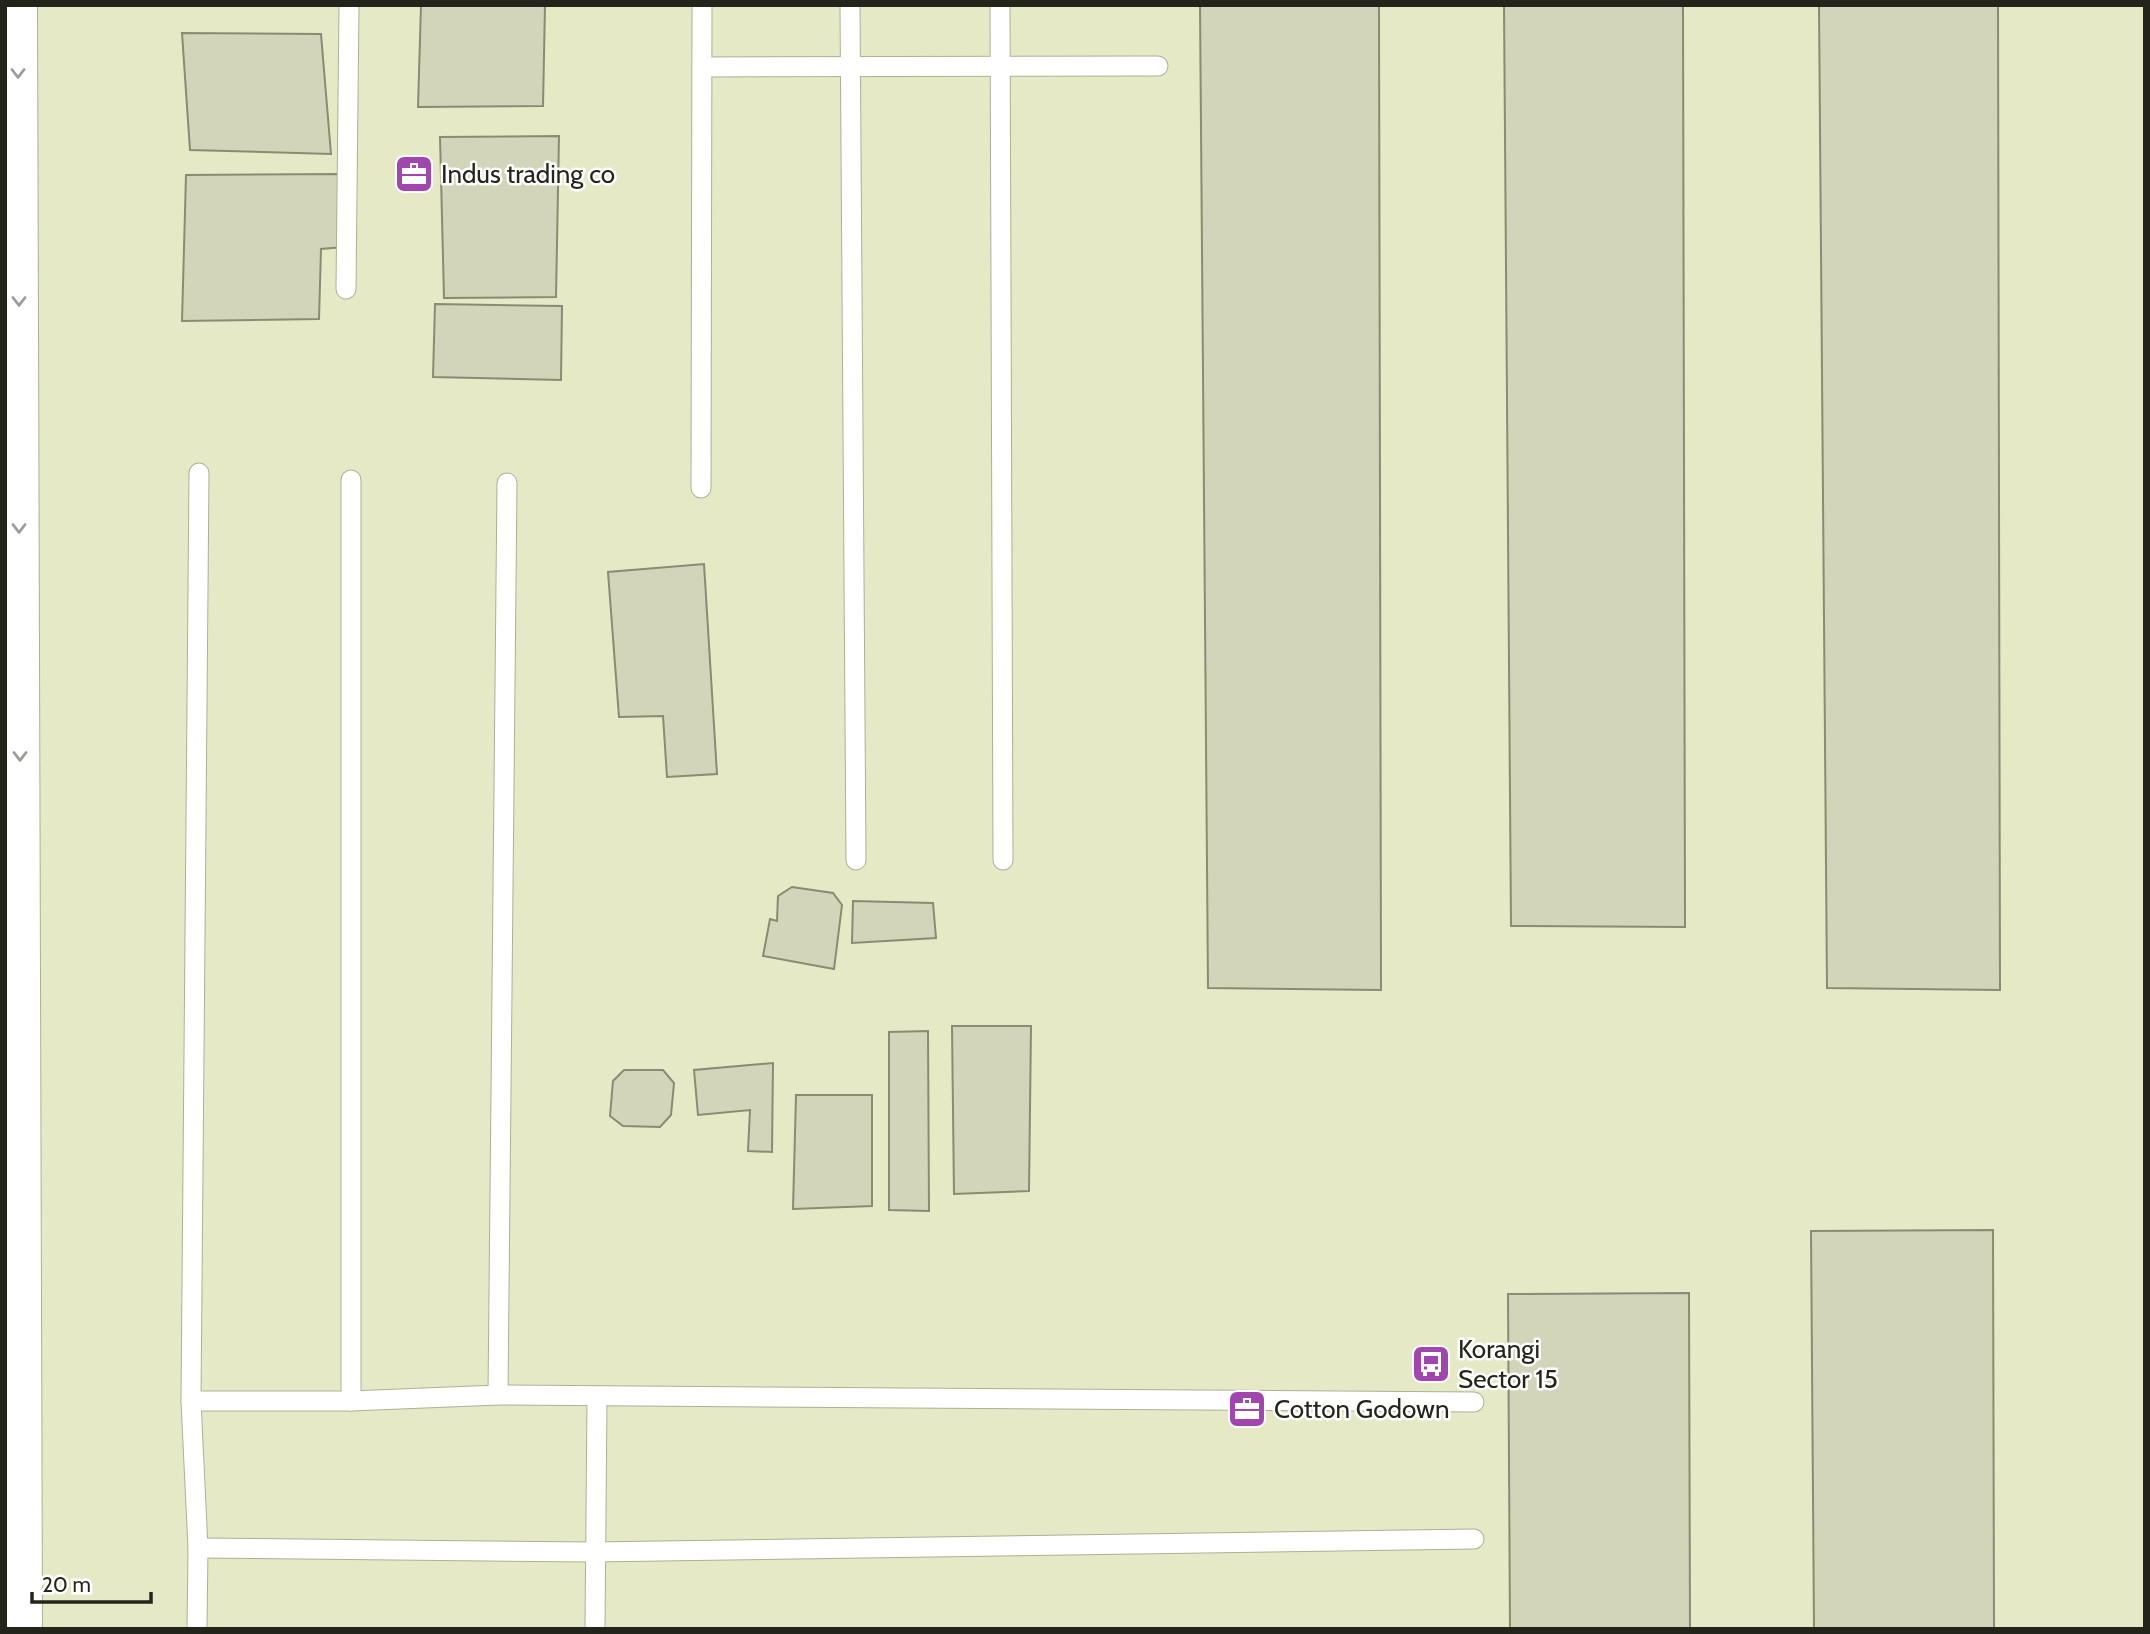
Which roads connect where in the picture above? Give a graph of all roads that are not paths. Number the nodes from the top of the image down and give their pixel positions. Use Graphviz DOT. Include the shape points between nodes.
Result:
graph roads {
  1 [pos="18,5"];
  2 [pos="349,5"];
  3 [pos="702,5"];
  4 [pos="850,5"];
  5 [pos="1000,5"];
  6 [pos="1000,66"];
  7 [pos="1158,66"];
  8 [pos="703,67"];
  9 [pos="851,67"];
  10 [pos="346,289"];
  11 [pos="199,473"];
  12 [pos="351,480"];
  13 [pos="507,483"];
  14 [pos="701,488"];
  15 [pos="856,860"];
  16 [pos="1003,860"];
  17 [pos="13,970"];
  18 [pos="14,1142"];
  19 [pos="14,1393"];
  20 [pos="498,1395"];
  21 [pos="597,1398"];
  22 [pos="191,1401"];
  23 [pos="351,1401"];
  24 [pos="1474,1402"];
  25 [pos="1474,1539"];
  26 [pos="198,1548"];
  27 [pos="593,1552"];
  28 [pos="23,1629"];
  29 [pos="197,1629"];
  30 [pos="595,1629"];
  1 -- 17 [label="street, one-way"];
  2 -- 10 [label="lane"];
  3 -- 8 [label="lane"];
  4 -- 9 [label="lane"];
  5 -- 6 [label="lane"];
  6 -- 7 [label="lane"];
  6 -- 9 [label="lane"];
  6 -- 16 [label="lane"];
  8 -- 9 [label="lane"];
  8 -- 14 [label="lane"];
  9 -- 15 [label="lane"];
  11 -- 22 [label="lane"];
  12 -- 23 [label="lane"];
  13 -- 20 [label="lane"];
  17 -- 18 [label="street"];
  18 -- 19 [label="street"];
  19 -- 28 [label="street"];
  20 -- 21 [label="lane"];
  20 -- 23 [label="lane"];
  21 -- 24 [label="lane"];
  21 -- 27 [label="lane"];
  22 -- 23 [label="lane"];
  22 -- 26 [label="lane"];
  25 -- 27 [label="lane"];
  26 -- 27 [label="lane"];
  26 -- 29 [label="lane"];
  27 -- 30 [label="lane"];
}
